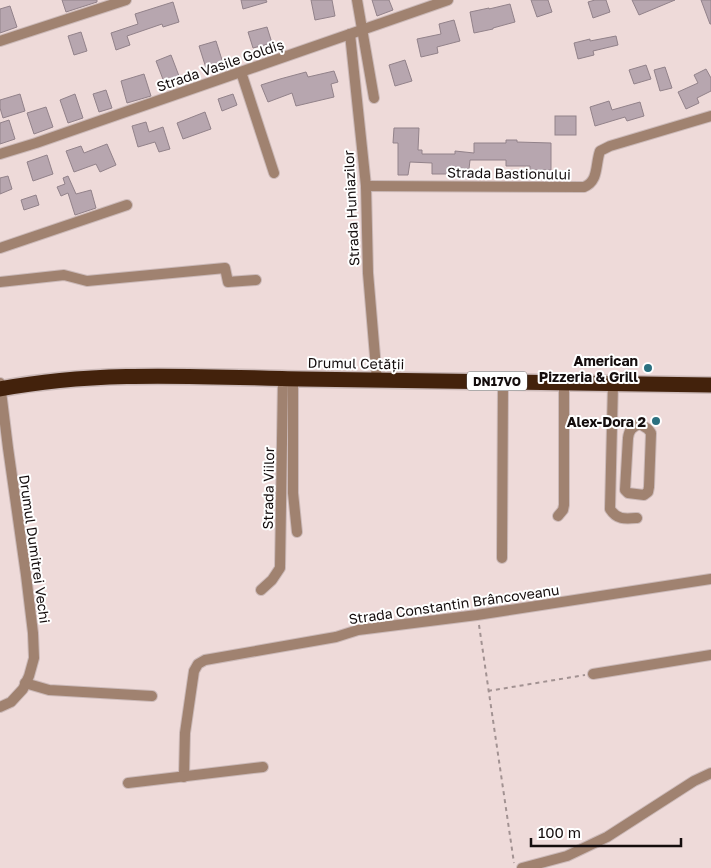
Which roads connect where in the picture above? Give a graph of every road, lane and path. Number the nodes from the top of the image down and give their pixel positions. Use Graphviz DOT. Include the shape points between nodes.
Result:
graph roads {
  1 [pos="126,0"];
  2 [pos="357,0"];
  3 [pos="448,0"];
  4 [pos="363,30"];
  5 [pos="350,34"];
  6 [pos="0,41"];
  7 [pos="241,72"];
  8 [pos="374,98"];
  9 [pos="711,116"];
  10 [pos="0,154"];
  11 [pos="274,174"];
  12 [pos="366,186"];
  13 [pos="127,205"];
  14 [pos="0,248"];
  15 [pos="256,280"];
  16 [pos="0,282"];
  17 [pos="288,378"];
  18 [pos="377,380"];
  19 [pos="503,382"];
  20 [pos="564,382"];
  21 [pos="613,383"];
  22 [pos="711,385"];
  23 [pos="0,387"];
  24 [pos="640,424"];
  25 [pos="558,516"];
  26 [pos="637,518"];
  27 [pos="297,532"];
  28 [pos="502,558"];
  29 [pos="711,579"];
  30 [pos="261,590"];
  31 [pos="477,615"];
  32 [pos="711,654"];
  33 [pos="593,674"];
  34 [pos="25,683"];
  35 [pos="488,691"];
  36 [pos="152,696"];
  37 [pos="0,707"];
  38 [pos="263,768"];
  39 [pos="711,773"];
  40 [pos="184,777"];
  41 [pos="128,783"];
  42 [pos="514,868"];
  43 [pos="522,868"];
  1 -- 6 [label="street"];
  2 -- 4 [label="street"];
  3 -- 4 [label="street, Strada Vasile Goldiș"];
  4 -- 5 [label="street, Strada Vasile Goldiș"];
  4 -- 8 [label="street"];
  5 -- 7 [label="street, Strada Vasile Goldiș"];
  5 -- 12 [label="street, Strada Huniazilor"];
  7 -- 10 [label="street, Strada Vasile Goldiș"];
  7 -- 11 [label="street"];
  9 -- 12 [label="street, Strada Bastionului" via="600,151 596,175 591,184 584,187"];
  12 -- 18 [label="street, Strada Huniazilor" via="368,273"];
  13 -- 14 [label="street"];
  15 -- 16 [label="street" via="228,282 225,268 87,281 64,275"];
  17 -- 18 [label="highway, Drumul Cetății / DN17VO"];
  17 -- 23 [label="highway, Drumul Cetății / DN17VO" via="95,378"];
  17 -- 27 [label="street"];
  17 -- 30 [label="street, Strada Viilor" via="280,568"];
  18 -- 19 [label="highway, Drumul Cetății / DN17VO"];
  19 -- 20 [label="highway, Drumul Cetății / DN17VO"];
  19 -- 28 [label="street"];
  20 -- 21 [label="highway, Drumul Cetății / DN17VO"];
  20 -- 25 [label="street" via="564,510"];
  21 -- 22 [label="highway, Drumul Cetății / DN17VO"];
  21 -- 26 [label="street" via="610,509 617,517"];
  23 -- 34 [label="street, Drumul Dumitrei Vechi" via="33,633 34,658"];
  24 -- 24 [label="street" via="629,432 625,490 628,494 644,495 649,487 651,433"];
  29 -- 31 [label="street, Strada Constantin Brâncoveanu"];
  31 -- 35 [label="path"];
  31 -- 40 [label="street, Strada Constantin Brâncoveanu" via="358,630 205,660 194,671 185,733"];
  32 -- 33 [label="street"];
  33 -- 35 [label="path"];
  34 -- 36 [label="street" via="49,690"];
  34 -- 37 [label="street, Drumul Dumitrei Vechi" via="11,702"];
  35 -- 42 [label="path"];
  38 -- 40 [label="street"];
  39 -- 43 [label="street" via="607,837 567,856"];
  40 -- 41 [label="street"];
}
